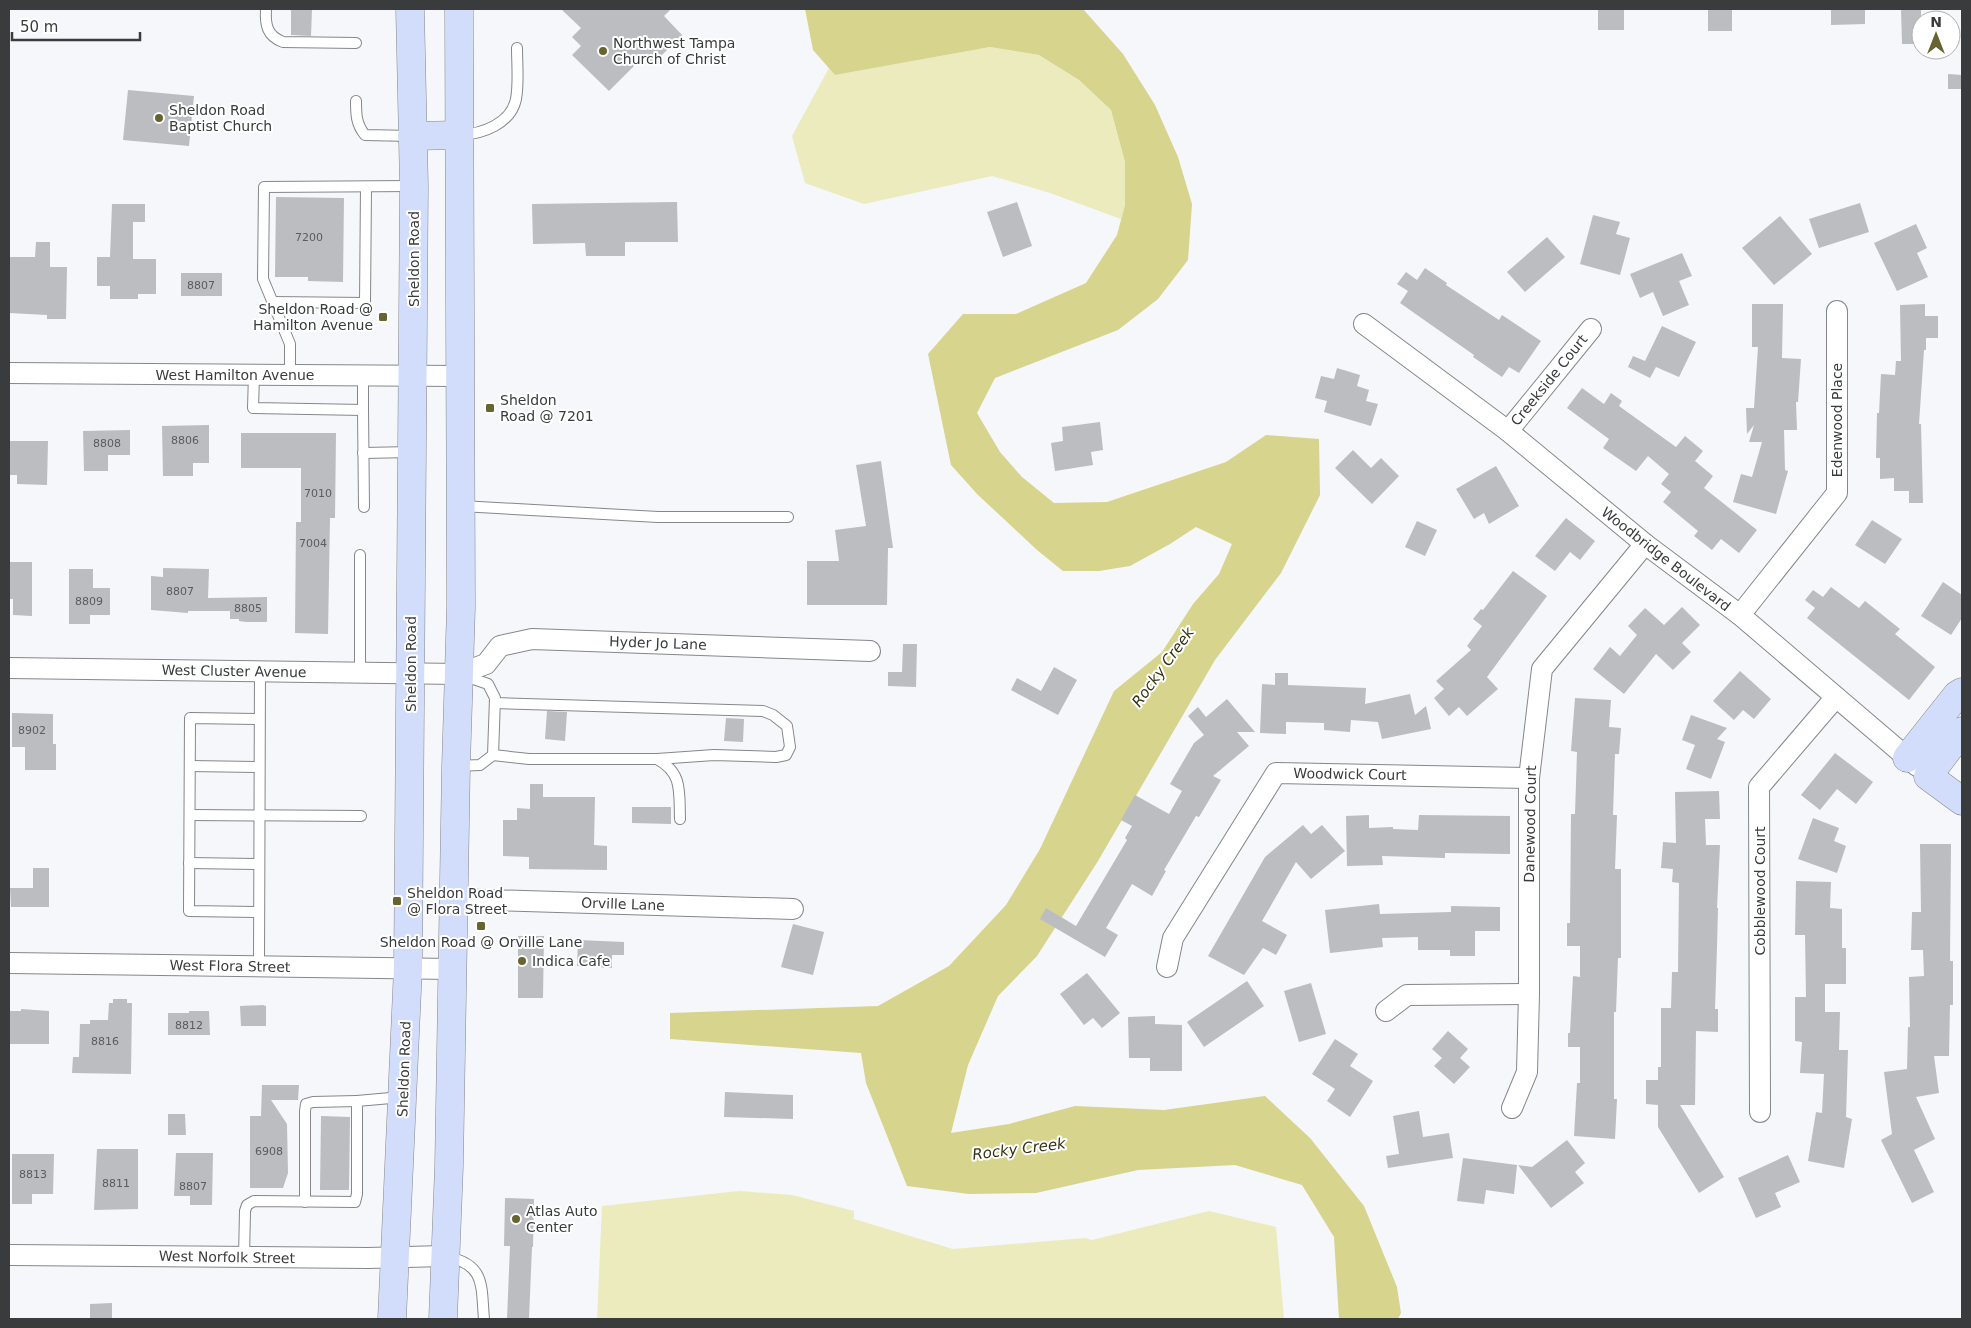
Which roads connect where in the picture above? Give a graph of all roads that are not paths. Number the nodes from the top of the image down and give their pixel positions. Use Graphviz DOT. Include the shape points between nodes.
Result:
graph roads {
  1 [pos="266,9"];
  2 [pos="410,9"];
  3 [pos="459,9"];
  4 [pos="356,43"];
  5 [pos="517,48"];
  6 [pos="356,100"];
  7 [pos="460,135"];
  8 [pos="412,136"];
  9 [pos="414,186"];
  10 [pos="366,187"];
  11 [pos="272,302"];
  12 [pos="1837,311"];
  13 [pos="1364,324"];
  14 [pos="1591,329"];
  15 [pos="9,373"];
  16 [pos="254,375"];
  17 [pos="290,375"];
  18 [pos="363,376"];
  19 [pos="413,376"];
  20 [pos="461,376"];
  21 [pos="363,410"];
  22 [pos="1508,431"];
  23 [pos="412,452"];
  24 [pos="363,453"];
  25 [pos="460,506"];
  26 [pos="364,507"];
  27 [pos="788,517"];
  28 [pos="1645,544"];
  29 [pos="360,555"];
  30 [pos="1740,615"];
  31 [pos="870,651"];
  32 [pos="9,668"];
  33 [pos="260,671"];
  34 [pos="360,673"];
  35 [pos="411,674"];
  36 [pos="459,674"];
  37 [pos="1962,692"];
  38 [pos="1836,698"];
  39 [pos="495,703"];
  40 [pos="259,719"];
  41 [pos="1962,731"];
  42 [pos="493,755"];
  43 [pos="1907,758"];
  44 [pos="657,759"];
  45 [pos="190,766"];
  46 [pos="456,766"];
  47 [pos="259,767"];
  48 [pos="1928,776"];
  49 [pos="1529,778"];
  50 [pos="1962,802"];
  51 [pos="190,814"];
  52 [pos="259,815"];
  53 [pos="361,816"];
  54 [pos="680,819"];
  55 [pos="189,863"];
  56 [pos="259,864"];
  57 [pos="454,899"];
  58 [pos="793,909"];
  59 [pos="259,912"];
  60 [pos="9,963"];
  61 [pos="259,966"];
  62 [pos="1167,967"];
  63 [pos="408,968"];
  64 [pos="452,969"];
  65 [pos="1529,994"];
  66 [pos="1386,1011"];
  67 [pos="403,1097"];
  68 [pos="357,1101"];
  69 [pos="1512,1108"];
  70 [pos="1760,1112"];
  71 [pos="305,1202"];
  72 [pos="9,1255"];
  73 [pos="444,1256"];
  74 [pos="244,1257"];
  75 [pos="393,1258"];
  76 [pos="392,1319"];
  77 [pos="443,1319"];
  78 [pos="484,1319"];
  1 -- 4 [label="lane" via="268,30 278,41"];
  2 -- 8 [label="main road, Sheldon Road"];
  3 -- 7 [label="main road"];
  5 -- 7 [label="lane" via="516,100 508,116 475,134"];
  6 -- 8 [label="lane" via="359,127 365,135"];
  7 -- 8 [label="main road"];
  7 -- 20 [label="main road"];
  8 -- 9 [label="main road, Sheldon Road"];
  9 -- 10 [label="lane"];
  9 -- 19 [label="main road, Sheldon Road"];
  10 -- 11 [label="lane" via="365,303"];
  10 -- 11 [label="lane" via="264,187 263,279"];
  11 -- 17 [label="lane" via="290,344"];
  12 -- 30 [label="street, Edenwood Place" via="1837,493"];
  13 -- 22 [label="street, Woodbridge Boulevard"];
  14 -- 22 [label="street, Creekside Court"];
  15 -- 16 [label="street, West Hamilton Avenue"];
  16 -- 17 [label="street, West Hamilton Avenue"];
  16 -- 21 [label="lane" via="253,408"];
  17 -- 18 [label="street, West Hamilton Avenue"];
  18 -- 19 [label="street, West Hamilton Avenue"];
  18 -- 21 [label="lane"];
  19 -- 20 [label="street, West Hamilton Avenue"];
  19 -- 23 [label="main road, Sheldon Road"];
  20 -- 25 [label="main road"];
  21 -- 24 [label="lane"];
  22 -- 28 [label="street, Woodbridge Boulevard"];
  23 -- 24 [label="lane"];
  23 -- 35 [label="main road, Sheldon Road"];
  24 -- 26 [label="lane"];
  25 -- 27 [label="lane" via="658,517"];
  25 -- 36 [label="main road"];
  28 -- 30 [label="street, Woodbridge Boulevard"];
  28 -- 49 [label="street, Danewood Court" via="1542,669"];
  29 -- 34 [label="lane"];
  30 -- 38 [label="street, Woodbridge Boulevard"];
  31 -- 36 [label="street, Hyder Jo Lane" via="532,639 500,646 486,664"];
  32 -- 33 [label="street, West Cluster Avenue"];
  33 -- 34 [label="street, West Cluster Avenue"];
  33 -- 40 [label="lane"];
  34 -- 35 [label="street, West Cluster Avenue"];
  35 -- 36 [label="street, West Cluster Avenue"];
  35 -- 63 [label="main road, Sheldon Road"];
  36 -- 39 [label="lane" via="488,684"];
  36 -- 46 [label="main road"];
  37 -- 43 [label="main road"];
  38 -- 43 [label="street, Woodbridge Boulevard"];
  38 -- 70 [label="street, Cobblewood Court" via="1759,787"];
  39 -- 42 [label="lane"];
  39 -- 44 [label="lane" via="763,711 787,726 790,747 786,755"];
  40 -- 45 [label="lane" via="190,718"];
  40 -- 47 [label="lane"];
  41 -- 48 [label="main road"];
  42 -- 44 [label="lane" via="529,759"];
  42 -- 46 [label="lane" via="480,765"];
  43 -- 48 [label="street, Woodbridge Boulevard"];
  44 -- 54 [label="lane" via="669,766 678,783"];
  45 -- 47 [label="lane"];
  45 -- 51 [label="lane"];
  46 -- 57 [label="main road"];
  47 -- 52 [label="lane"];
  48 -- 50 [label="main road, Woodbridge Boulevard"];
  49 -- 62 [label="street, Woodwick Court" via="1276,773 1173,938"];
  49 -- 65 [label="street, Danewood Court"];
  51 -- 52 [label="lane"];
  51 -- 55 [label="lane"];
  52 -- 53 [label="lane"];
  52 -- 56 [label="lane"];
  55 -- 56 [label="lane"];
  55 -- 59 [label="lane" via="189,911"];
  56 -- 59 [label="lane"];
  57 -- 58 [label="street, Orville Lane"];
  57 -- 64 [label="main road"];
  59 -- 61 [label="lane"];
  60 -- 61 [label="street, West Flora Street"];
  61 -- 63 [label="street, West Flora Street"];
  63 -- 64 [label="street, West Flora Street"];
  63 -- 67 [label="main road, Sheldon Road"];
  64 -- 73 [label="main road"];
  65 -- 66 [label="street" via="1408,995"];
  65 -- 69 [label="street, Danewood Court" via="1527,1072"];
  67 -- 68 [label="lane"];
  67 -- 75 [label="main road, Sheldon Road"];
  68 -- 71 [label="lane" via="306,1104"];
  68 -- 71 [label="lane" via="358,1187 355,1202"];
  71 -- 74 [label="lane" via="254,1201 247,1205"];
  72 -- 74 [label="street, West Norfolk Street"];
  73 -- 75 [label="street, West Norfolk Street"];
  73 -- 77 [label="main road"];
  73 -- 78 [label="lane" via="470,1264 478,1272"];
  74 -- 75 [label="street, West Norfolk Street"];
  75 -- 76 [label="main road, Sheldon Road"];
}
